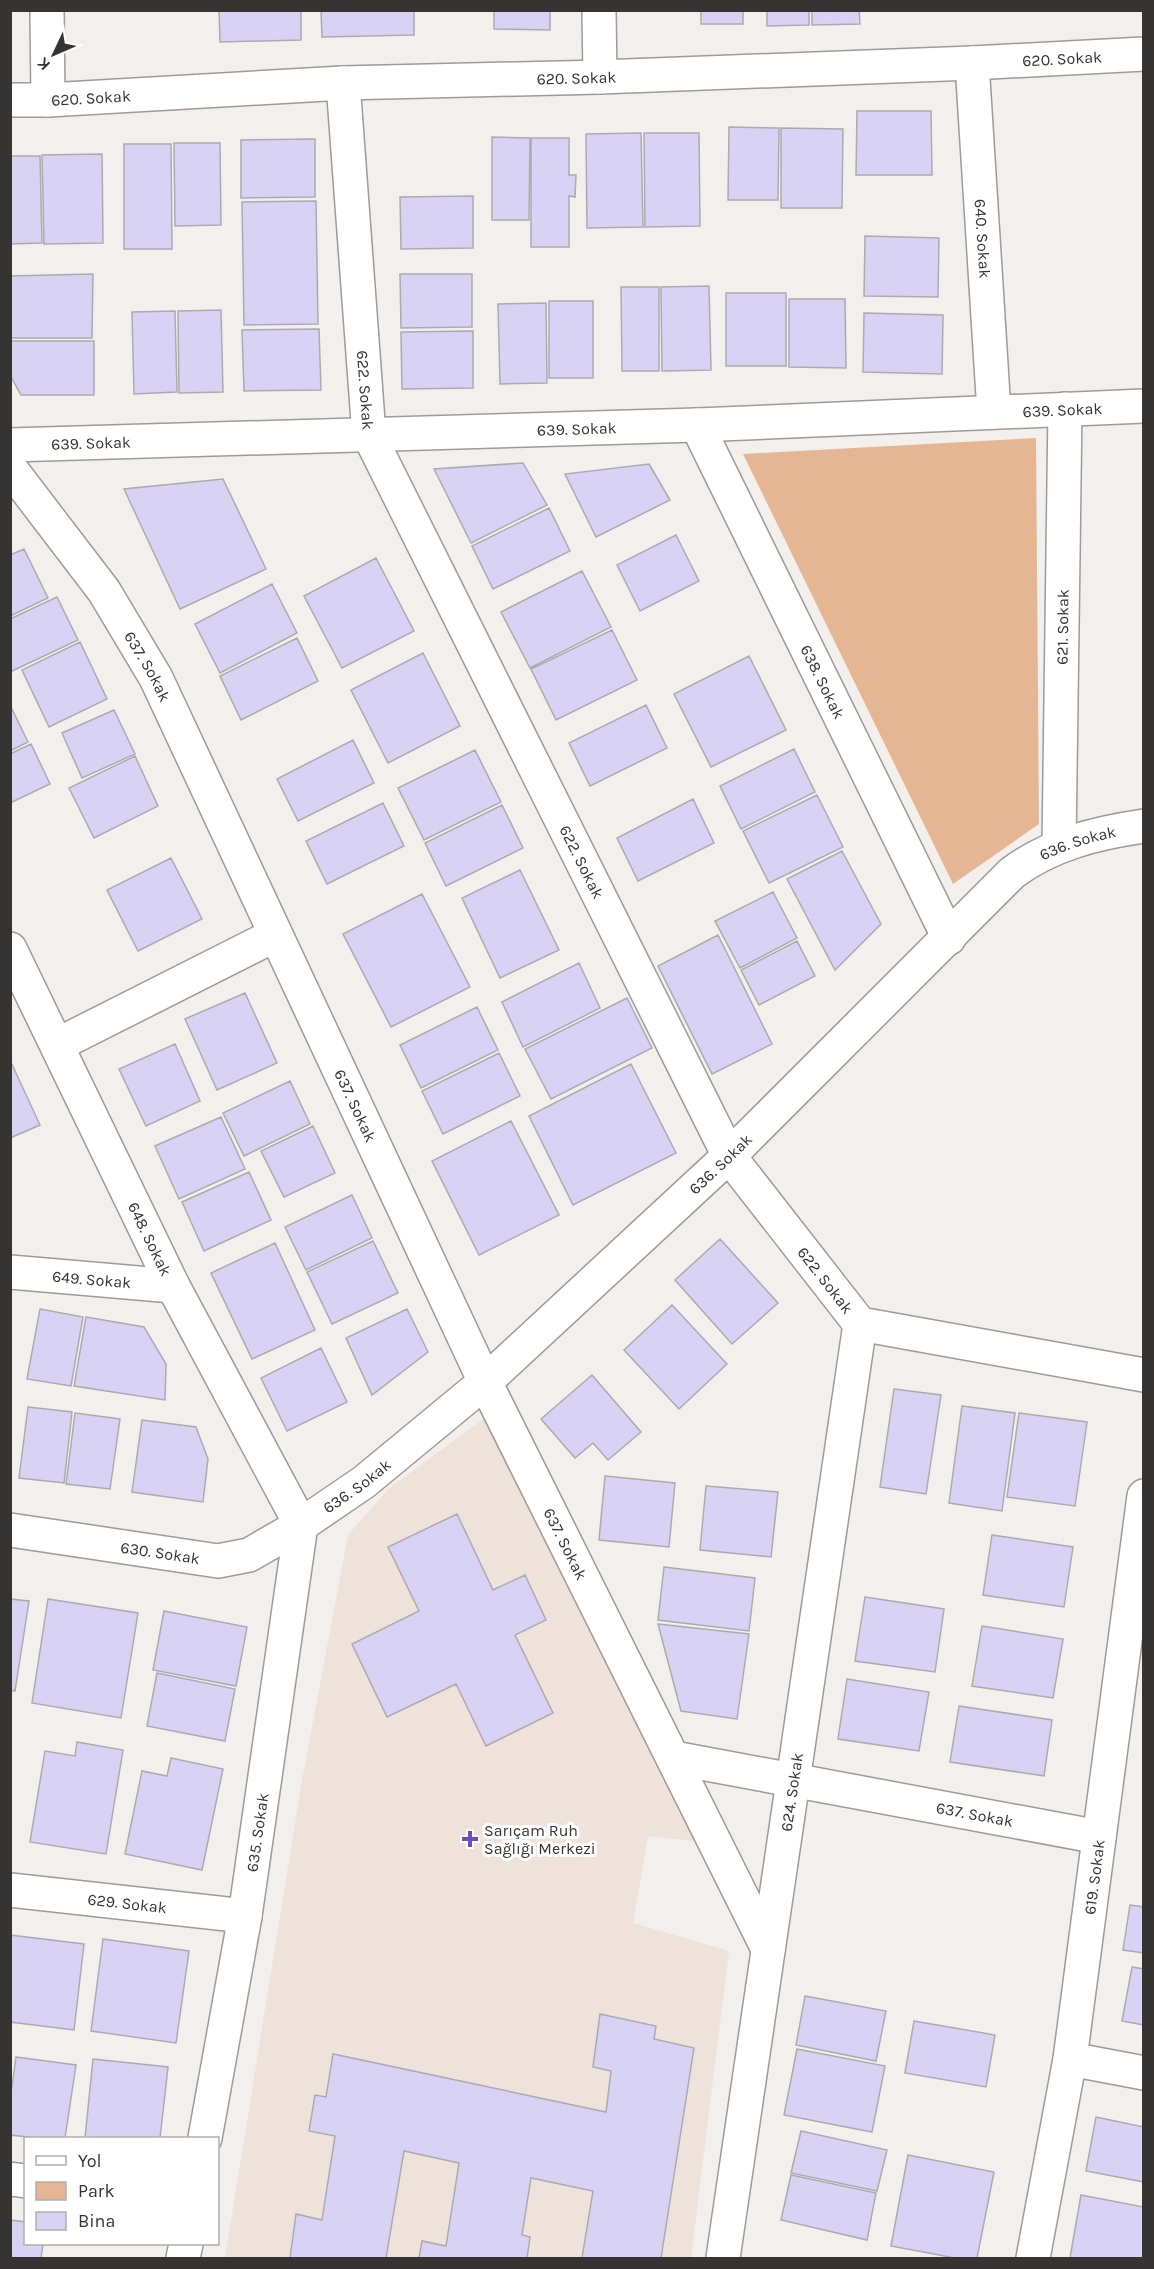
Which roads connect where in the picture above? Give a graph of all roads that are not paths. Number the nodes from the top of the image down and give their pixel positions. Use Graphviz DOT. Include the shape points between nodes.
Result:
graph roads {
  1 [pos="47,10"];
  2 [pos="599,10"];
  3 [pos="1143,54"];
  4 [pos="972,63"];
  5 [pos="600,77"];
  6 [pos="344,83"];
  7 [pos="10,100"];
  8 [pos="48,100"];
  9 [pos="1143,406"];
  10 [pos="1065,409"];
  11 [pos="994,412"];
  12 [pos="698,424"];
  13 [pos="369,435"];
  14 [pos="10,445"];
  15 [pos="10,468"];
  16 [pos="1143,826"];
  17 [pos="1059,846"];
  18 [pos="275,935"];
  19 [pos="949,938"];
  20 [pos="10,949"];
  21 [pos="57,1044"];
  22 [pos="729,1156"];
  23 [pos="10,1272"];
  24 [pos="173,1286"];
  25 [pos="860,1324"];
  26 [pos="1143,1375"];
  27 [pos="485,1382"];
  28 [pos="1143,1496"];
  29 [pos="301,1525"];
  30 [pos="10,1530"];
  31 [pos="674,1758"];
  32 [pos="793,1780"];
  33 [pos="1099,1836"];
  34 [pos="10,1890"];
  35 [pos="245,1916"];
  36 [pos="768,1949"];
  37 [pos="1070,2059"];
  38 [pos="1143,2073"];
  39 [pos="205,2137"];
  40 [pos="723,2259"];
  41 [pos="1033,2259"];
  1 -- 8 [label="street"];
  2 -- 5 [label="street"];
  3 -- 4 [label="street, 620. Sokak"];
  4 -- 5 [label="street, 620. Sokak"];
  4 -- 11 [label="street, 640. Sokak"];
  5 -- 6 [label="street, 620. Sokak"];
  6 -- 8 [label="street, 620. Sokak"];
  6 -- 13 [label="street, 622. Sokak"];
  7 -- 8 [label="street, 620. Sokak"];
  9 -- 10 [label="street, 639. Sokak"];
  10 -- 11 [label="street, 639. Sokak"];
  10 -- 17 [label="street, 621. Sokak"];
  11 -- 12 [label="street, 639. Sokak"];
  12 -- 13 [label="street, 639. Sokak"];
  12 -- 19 [label="street, 638. Sokak"];
  13 -- 14 [label="street, 639. Sokak"];
  13 -- 22 [label="street, 622. Sokak"];
  15 -- 18 [label="street, 637. Sokak" via="104,591 156,678"];
  16 -- 17 [label="street, 636. Sokak"];
  17 -- 19 [label="street, 636. Sokak" via="1032,858 1012,873"];
  18 -- 21 [label="street"];
  18 -- 27 [label="street, 637. Sokak"];
  19 -- 22 [label="street, 636. Sokak"];
  20 -- 21 [label="street, 648. Sokak"];
  21 -- 24 [label="street, 648. Sokak"];
  22 -- 25 [label="street, 622. Sokak"];
  22 -- 27 [label="street, 636. Sokak"];
  23 -- 24 [label="street, 649. Sokak"];
  24 -- 29 [label="street, 648. Sokak"];
  25 -- 26 [label="street, 622. Sokak"];
  25 -- 32 [label="street, 624. Sokak"];
  27 -- 29 [label="street, 636. Sokak" via="364,1482"];
  27 -- 31 [label="street, 637. Sokak"];
  28 -- 33 [label="street, 619. Sokak"];
  29 -- 30 [label="street, 630. Sokak" via="249,1555 218,1561"];
  29 -- 35 [label="street, 635. Sokak"];
  31 -- 32 [label="street, 637. Sokak"];
  31 -- 36 [label="street, 637. Sokak"];
  32 -- 33 [label="street, 637. Sokak"];
  32 -- 36 [label="street, 624. Sokak"];
  33 -- 37 [label="street, 619. Sokak"];
  34 -- 35 [label="street, 629. Sokak"];
  35 -- 39 [label="street, 635. Sokak"];
  36 -- 40 [label="street, 624. Sokak"];
  37 -- 38 [label="street"];
  37 -- 41 [label="street, 619. Sokak"];
}
